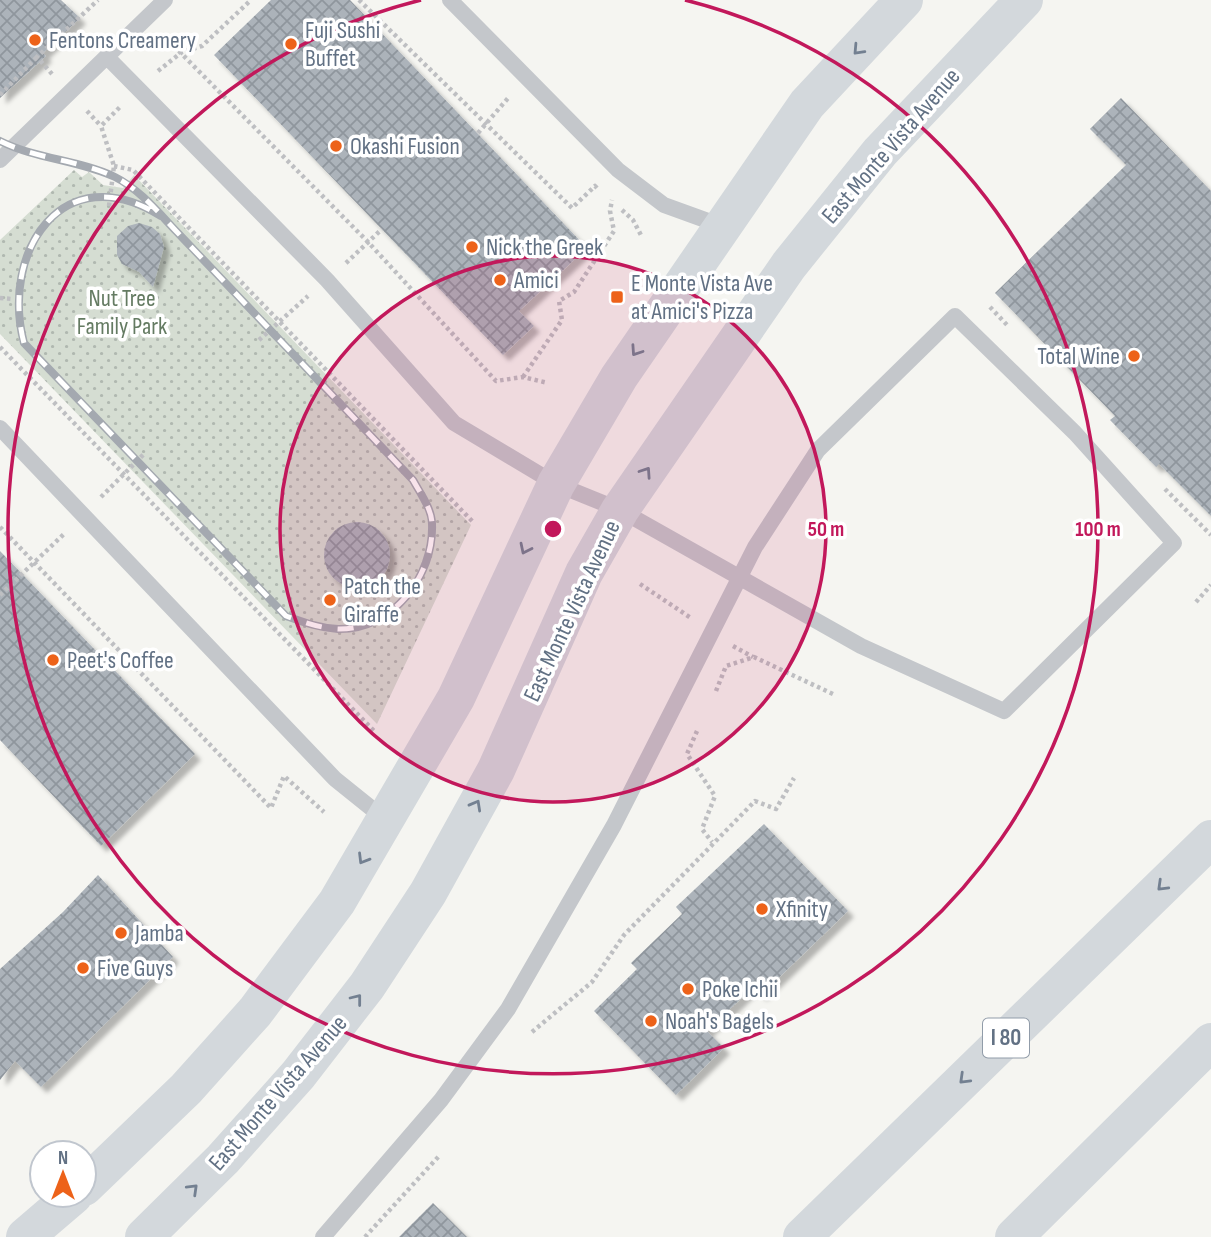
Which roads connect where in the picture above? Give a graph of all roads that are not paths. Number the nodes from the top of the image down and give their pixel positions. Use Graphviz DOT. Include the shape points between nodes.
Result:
graph roads {
  1 [pos="165,0"];
  2 [pos="450,0"];
  3 [pos="904,0"];
  4 [pos="1024,0"];
  5 [pos="107,57"];
  6 [pos="0,160"];
  7 [pos="722,226"];
  8 [pos="0,428"];
  9 [pos="556,484"];
  10 [pos="620,510"];
  11 [pos="741,578"];
  12 [pos="387,820"];
  13 [pos="1211,839"];
  14 [pos="1211,1042"];
  15 [pos="1211,1074"];
  16 [pos="98,1174"];
  17 [pos="1061,1192"];
  18 [pos="58,1209"];
  19 [pos="25,1237"];
  20 [pos="144,1237"];
  21 [pos="323,1237"];
  22 [pos="803,1237"];
  23 [pos="1014,1237"];
  1 -- 5 [label="lane"];
  2 -- 7 [label="lane" via="618,170 664,205"];
  3 -- 7 [label="main road, one-way" via="807,104"];
  10 -- 4 [label="main road, East Monte Vista Avenue, one-way" via="789,265 880,152"];
  5 -- 6 [label="lane"];
  5 -- 9 [label="lane" via="327,280 454,423"];
  7 -- 9 [label="main road, one-way" via="619,377"];
  8 -- 12 [label="lane" via="335,779"];
  9 -- 10 [label="lane"];
  9 -- 12 [label="main road, one-way" via="456,698"];
  10 -- 11 [label="lane"];
  20 -- 10 [label="main road, East Monte Vista Avenue, one-way" via="223,1160 298,1075 367,986 428,893 496,770 584,573"];
  11 -- 11 [label="lane" via="755,547 818,450 955,316 1075,433 1174,543 1004,710 861,646"];
  11 -- 21 [label="lane" via="614,825 508,1009 441,1100"];
  12 -- 16 [label="main road, one-way" via="337,902 255,1012 186,1089"];
  13 -- 22 [label="main road, I 80, one-way"];
  14 -- 17 [label="main road"];
  15 -- 17 [label="main road"];
  17 -- 23 [label="main road"];
  18 -- 19 [label="main road"];
}
